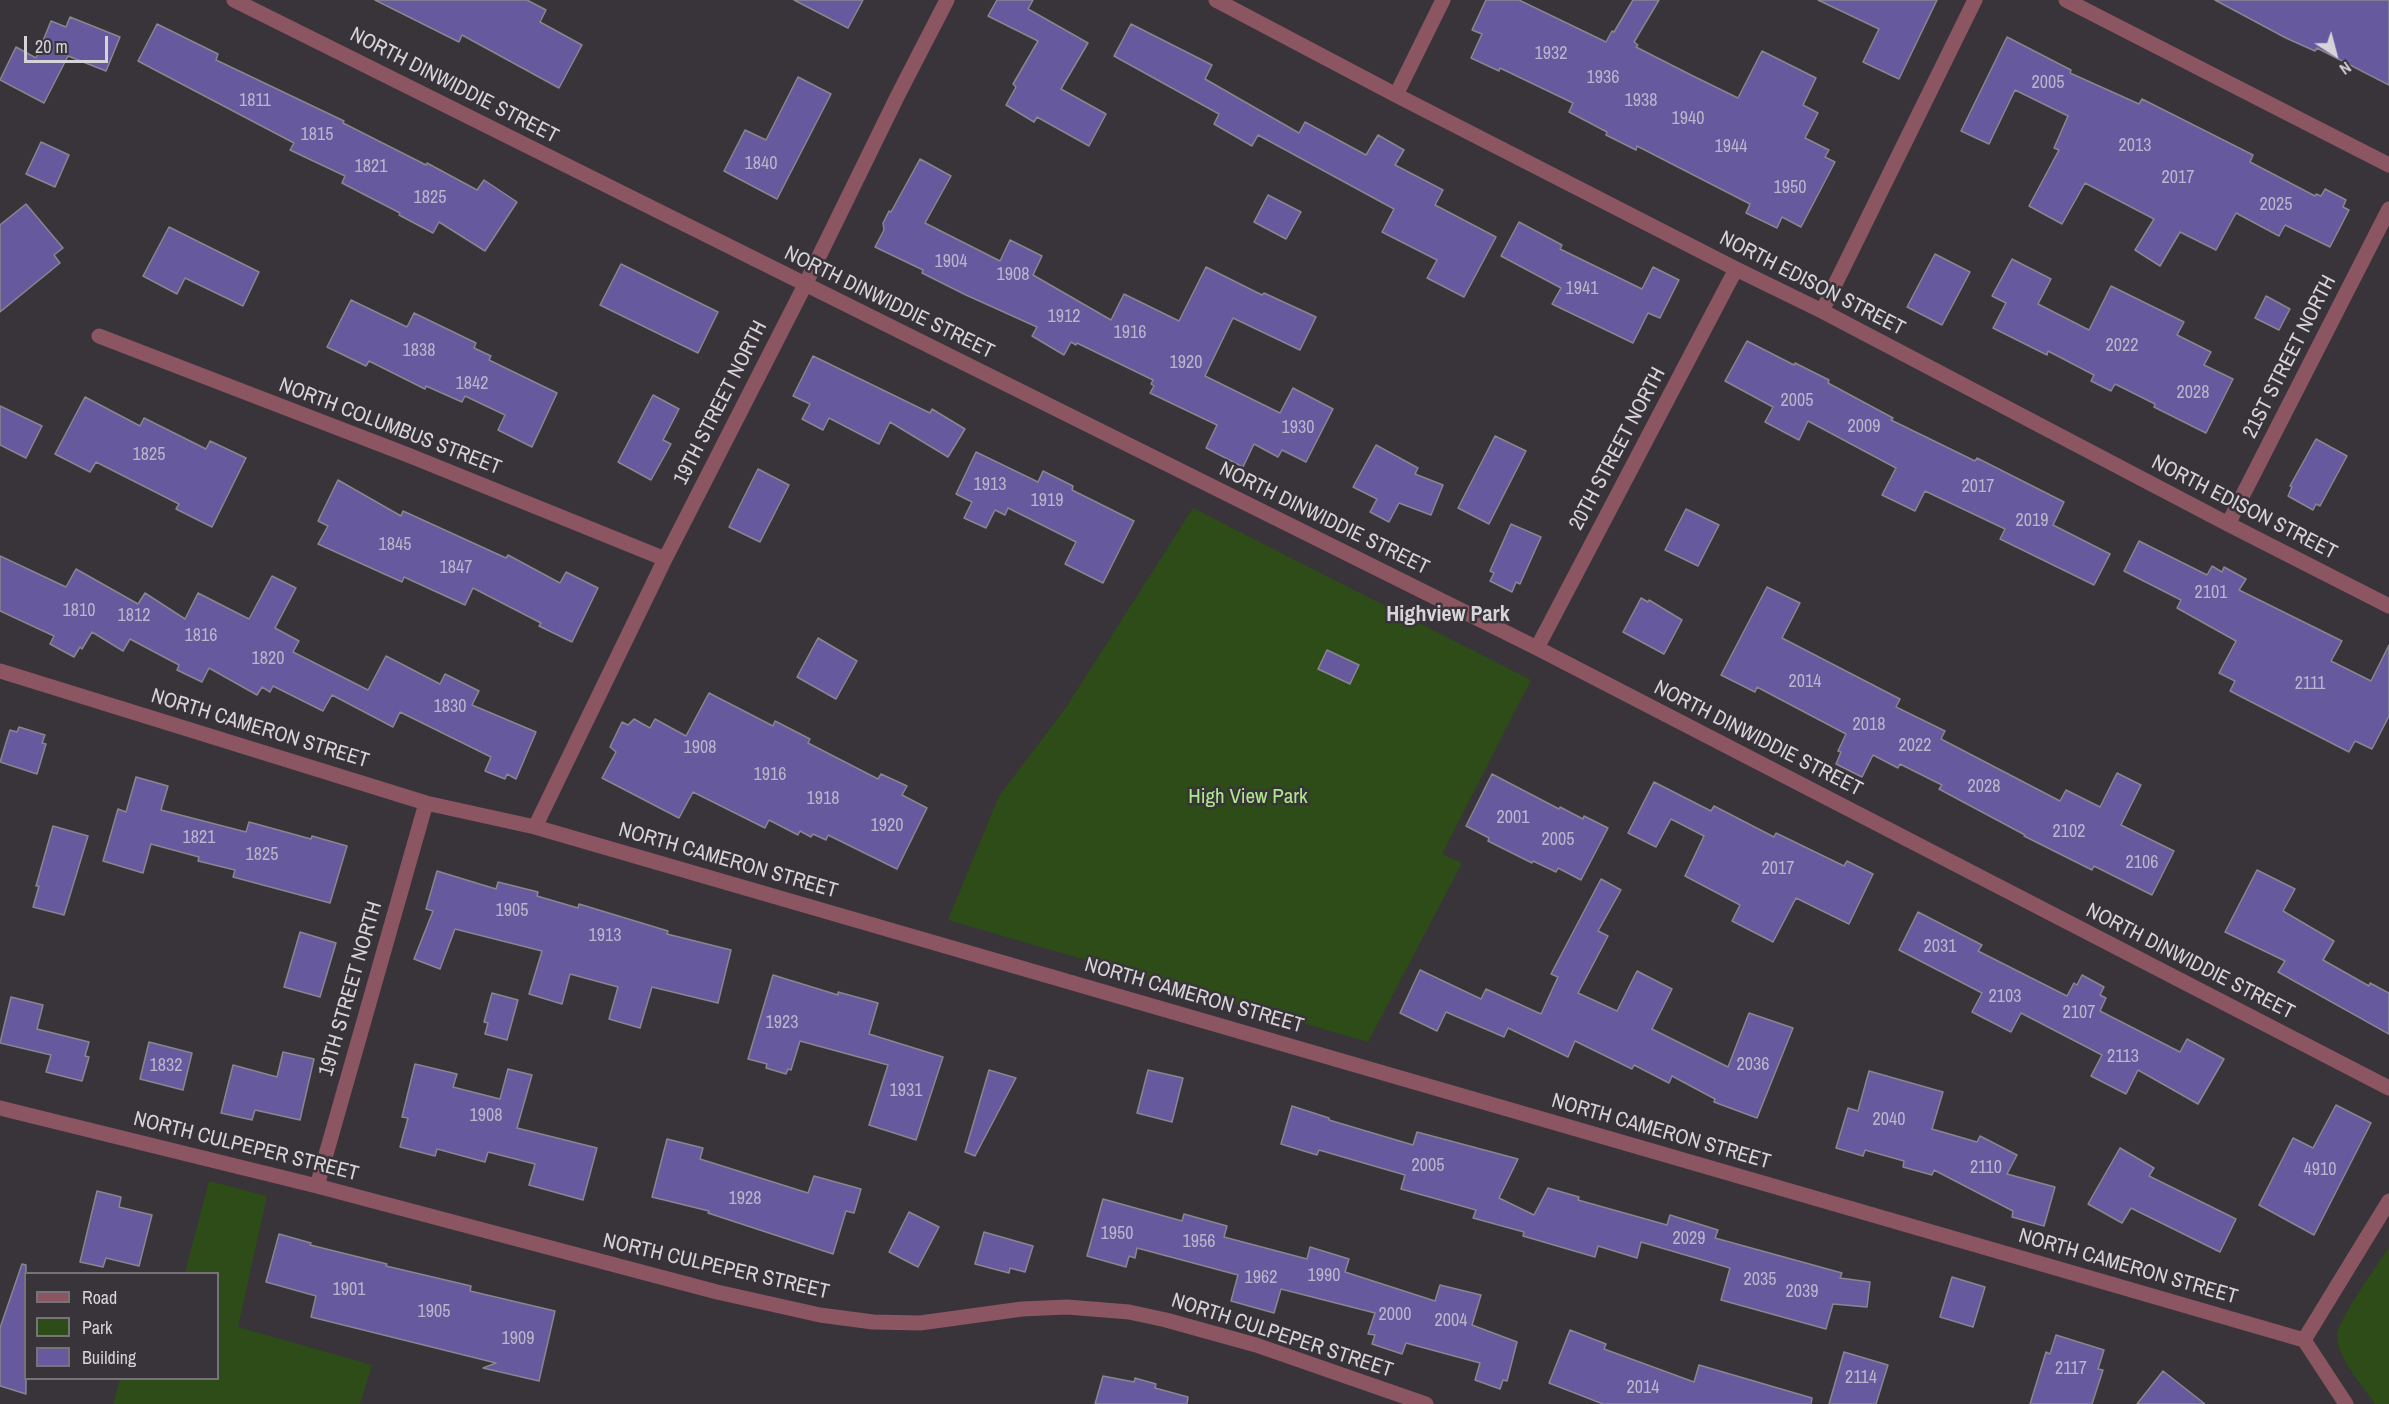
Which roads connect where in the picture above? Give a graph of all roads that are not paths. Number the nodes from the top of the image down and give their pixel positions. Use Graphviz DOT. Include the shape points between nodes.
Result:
graph roads {
  1 [pos="234,0"];
  2 [pos="947,0"];
  3 [pos="1216,0"];
  4 [pos="1443,0"];
  5 [pos="1975,0"];
  6 [pos="2066,0"];
  7 [pos="1396,95"];
  8 [pos="2389,165"];
  9 [pos="2389,209"];
  10 [pos="1736,269"];
  11 [pos="805,285"];
  12 [pos="1822,310"];
  13 [pos="99,336"];
  14 [pos="2228,524"];
  15 [pos="665,559"];
  16 [pos="2389,606"];
  17 [pos="1537,648"];
  18 [pos="0,671"];
  19 [pos="426,803"];
  20 [pos="535,826"];
  21 [pos="2389,1088"];
  22 [pos="0,1108"];
  23 [pos="316,1186"];
  24 [pos="2389,1202"];
  25 [pos="2304,1340"];
  26 [pos="1426,1404"];
  27 [pos="2346,1404"];
  1 -- 11 [label="street, NORTH DINWIDDIE STREET"];
  2 -- 11 [label="street, 19TH STREET NORTH"];
  3 -- 7 [label="street, NORTH EDISON STREET"];
  4 -- 7 [label="street"];
  5 -- 12 [label="street"];
  6 -- 8 [label="street"];
  7 -- 10 [label="street, NORTH EDISON STREET"];
  9 -- 14 [label="street, 21ST STREET NORTH"];
  10 -- 12 [label="street, NORTH EDISON STREET"];
  10 -- 17 [label="street, 20TH STREET NORTH"];
  11 -- 15 [label="street, 19TH STREET NORTH"];
  11 -- 17 [label="street, NORTH DINWIDDIE STREET"];
  12 -- 14 [label="street, NORTH EDISON STREET"];
  13 -- 15 [label="street, NORTH COLUMBUS STREET"];
  14 -- 16 [label="street, NORTH EDISON STREET"];
  15 -- 20 [label="street, 19TH STREET NORTH"];
  17 -- 21 [label="street, NORTH DINWIDDIE STREET"];
  18 -- 19 [label="street, NORTH CAMERON STREET"];
  19 -- 20 [label="street, NORTH CAMERON STREET"];
  19 -- 23 [label="street, 19TH STREET NORTH"];
  20 -- 25 [label="street, NORTH CAMERON STREET"];
  22 -- 23 [label="street, NORTH CULPEPER STREET"];
  23 -- 26 [label="street, NORTH CULPEPER STREET" via="717,1292 820,1315 920,1323 1022,1309 1066,1307 1130,1312 1256,1345"];
  24 -- 25 [label="street"];
  25 -- 27 [label="street"];
}
